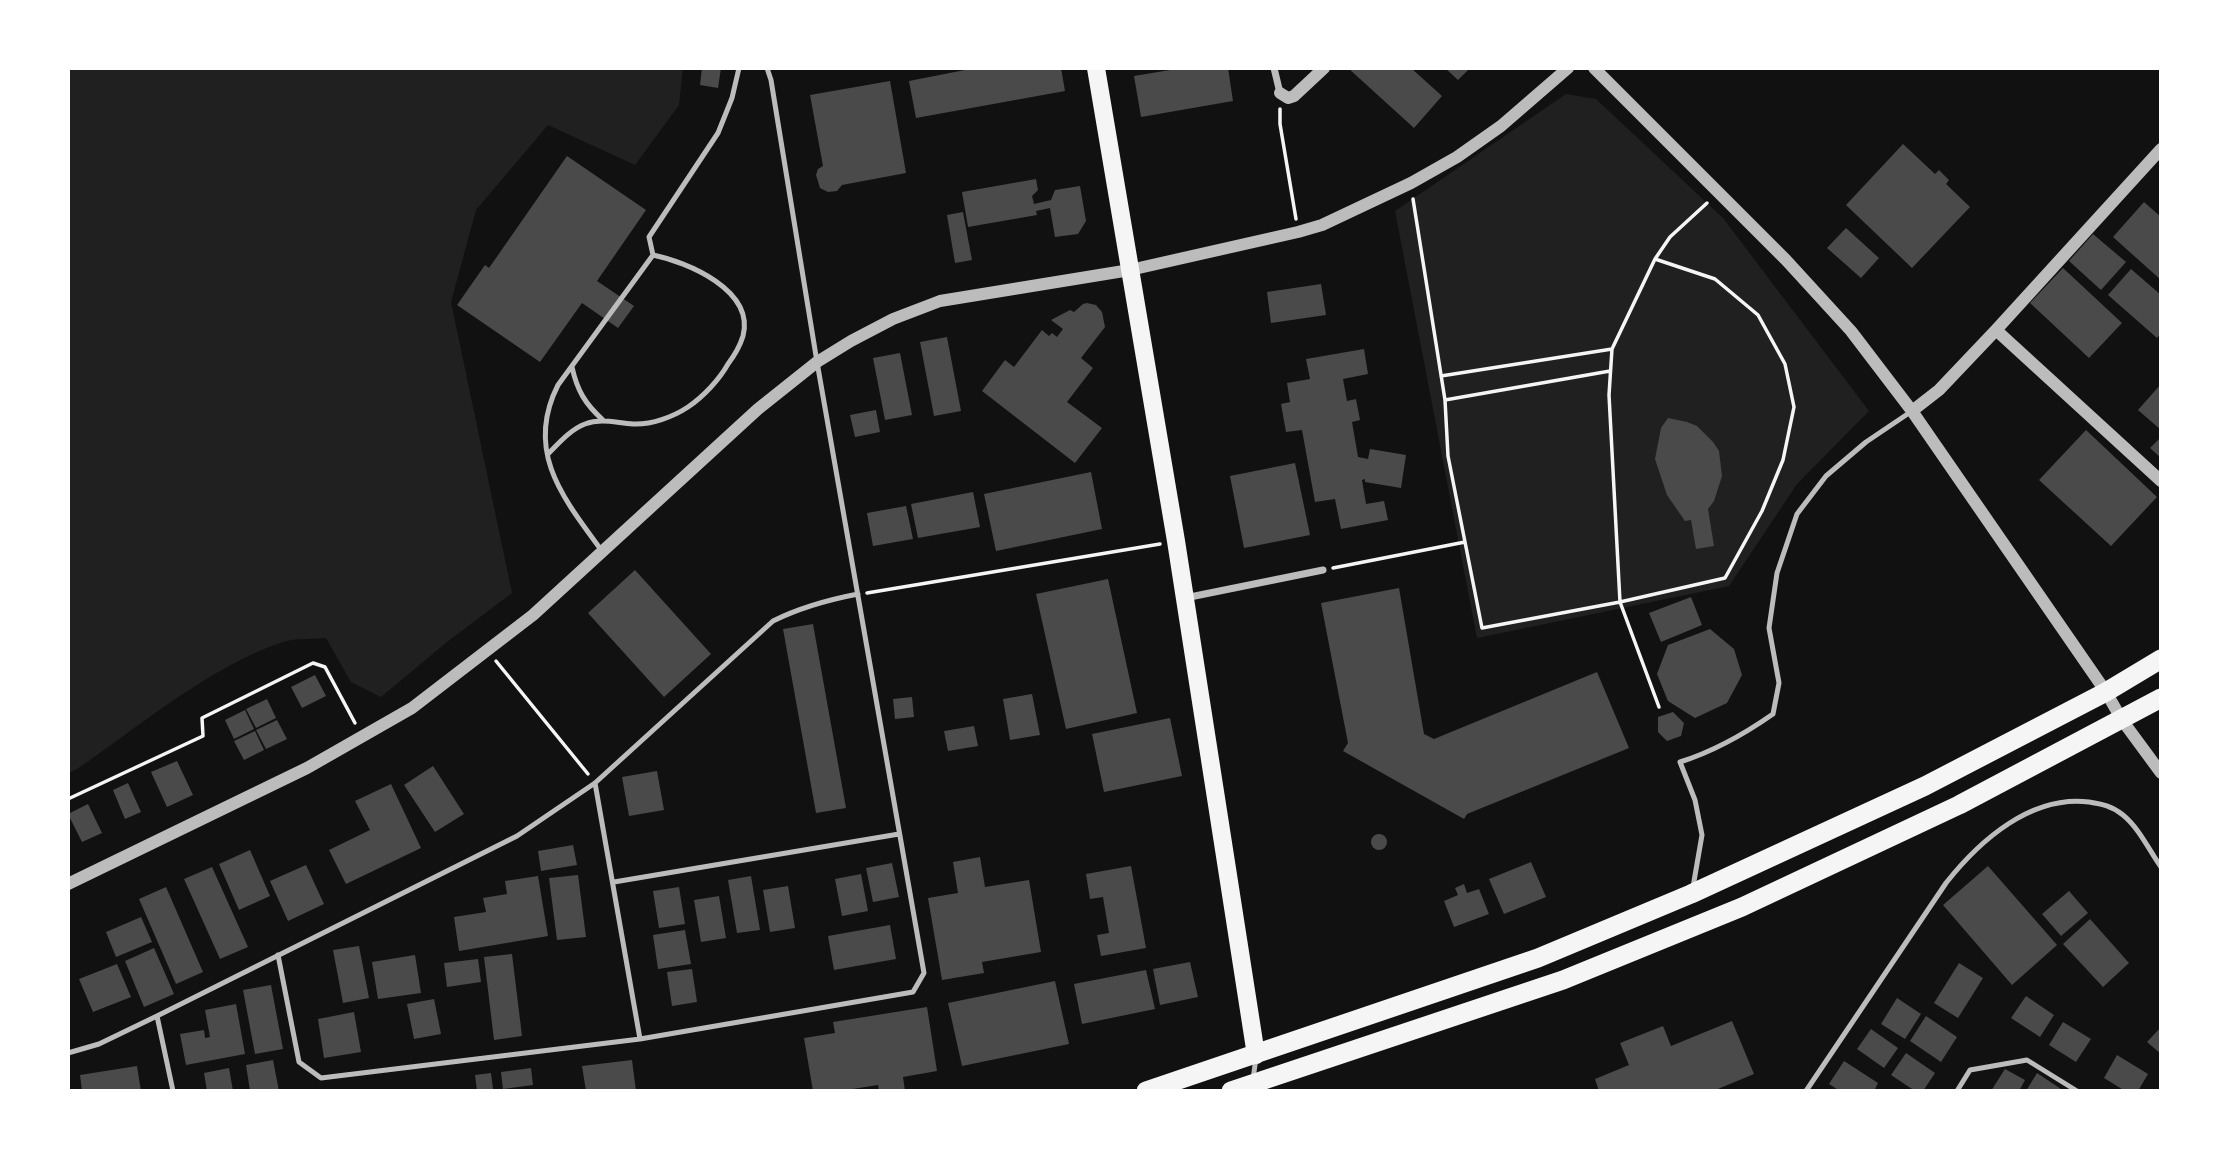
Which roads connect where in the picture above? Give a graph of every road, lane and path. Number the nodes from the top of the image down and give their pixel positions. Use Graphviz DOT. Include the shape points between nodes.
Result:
graph roads {
  1 [pos="739,68"];
  2 [pos="767,68"];
  3 [pos="1096,68"];
  4 [pos="1273,68"];
  5 [pos="1324,68"];
  6 [pos="1567,68"];
  7 [pos="1594,68"];
  8 [pos="1280,93"];
  9 [pos="2161,149"];
  10 [pos="1411,183"];
  11 [pos="1719,192"];
  12 [pos="1298,232"];
  13 [pos="653,255"];
  14 [pos="1655,260"];
  15 [pos="1129,270"];
  16 [pos="1996,330"];
  17 [pos="1612,349"];
  18 [pos="817,362"];
  19 [pos="572,367"];
  20 [pos="1610,371"];
  21 [pos="1441,376"];
  22 [pos="1445,401"];
  23 [pos="1912,411"];
  24 [pos="603,420"];
  25 [pos="548,454"];
  26 [pos="2161,481"];
  27 [pos="1176,541"];
  28 [pos="1465,542"];
  29 [pos="602,551"];
  30 [pos="1323,570"];
  31 [pos="858,594"];
  32 [pos="1185,598"];
  33 [pos="1620,602"];
  34 [pos="488,651"];
  35 [pos="2161,660"];
  36 [pos="2106,692"];
  37 [pos="2161,698"];
  38 [pos="1659,707"];
  39 [pos="2122,720"];
  40 [pos="363,737"];
  41 [pos="2161,772"];
  42 [pos="595,783"];
  43 [pos="68,799"];
  44 [pos="899,834"];
  45 [pos="2161,867"];
  46 [pos="614,881"];
  47 [pos="68,884"];
  48 [pos="1691,894"];
  49 [pos="278,955"];
  50 [pos="158,1016"];
  51 [pos="640,1039"];
  52 [pos="68,1053"];
  53 [pos="1256,1055"];
  54 [pos="1253,1087"];
  55 [pos="173,1091"];
  56 [pos="1146,1091"];
  57 [pos="1231,1091"];
  58 [pos="1806,1091"];
  59 [pos="1957,1091"];
  60 [pos="2077,1091"];
  1 -- 13 [label="lane" via="718,132 649,237"];
  2 -- 18 [label="lane"];
  3 -- 15 [label="main road"];
  4 -- 8 [label="street"];
  5 -- 8 [label="street" via="1294,96 1288,99"];
  6 -- 10 [label="street" via="1477,144"];
  7 -- 11 [label="street"];
  8 -- 12 [label="path" via="1280,124"];
  9 -- 16 [label="street"];
  10 -- 12 [label="street"];
  10 -- 21 [label="path"];
  11 -- 14 [label="path" via="1670,237"];
  11 -- 23 [label="street" via="1851,331"];
  12 -- 15 [label="street"];
  13 -- 19 [label="lane"];
  13 -- 24 [label="lane" via="699,271 737,300 744,317 743,334 723,373 689,407 667,418 637,424"];
  14 -- 17 [label="path"];
  14 -- 33 [label="path" via="1715,279 1758,315 1785,364 1794,407 1783,460 1762,511 1725,578"];
  15 -- 18 [label="street" via="940,301 893,319"];
  15 -- 27 [label="main road"];
  16 -- 23 [label="street" via="1939,390"];
  16 -- 26 [label="street"];
  17 -- 20 [label="path"];
  17 -- 21 [label="path"];
  18 -- 29 [label="street" via="758,409"];
  18 -- 31 [label="lane"];
  19 -- 24 [label="lane" via="583,399"];
  19 -- 25 [label="lane" via="550,402 545,422"];
  20 -- 22 [label="path"];
  20 -- 33 [label="path"];
  21 -- 22 [label="path"];
  22 -- 28 [label="path" via="1448,456"];
  23 -- 36 [label="street"];
  23 -- 48 [label="lane" via="1826,476 1797,514 1777,573 1769,628 1779,683 1773,714 1744,734 1680,762 1702,835"];
  24 -- 25 [label="lane" via="583,424"];
  25 -- 29 [label="lane" via="564,499"];
  27 -- 31 [label="path"];
  27 -- 32 [label="main road"];
  28 -- 30 [label="path"];
  28 -- 33 [label="path" via="1482,628"];
  29 -- 34 [label="street"];
  30 -- 32 [label="street"];
  31 -- 42 [label="lane" via="797,609 773,621"];
  31 -- 44 [label="lane"];
  32 -- 53 [label="main road"];
  33 -- 38 [label="path"];
  34 -- 40 [label="street" via="412,708"];
  34 -- 42 [label="path"];
  35 -- 36 [label="highway"];
  36 -- 39 [label="street"];
  36 -- 48 [label="highway" via="1925,786"];
  37 -- 39 [label="highway"];
  39 -- 41 [label="street"];
  39 -- 54 [label="highway" via="1959,805 1742,907 1563,980"];
  40 -- 43 [label="path" via="325,667 313,663 202,718 203,736"];
  40 -- 47 [label="street"];
  42 -- 46 [label="lane"];
  42 -- 49 [label="lane" via="517,836"];
  44 -- 46 [label="lane"];
  44 -- 51 [label="lane" via="924,973 913,992"];
  45 -- 58 [label="lane" via="2123,815 2106,804 2053,802 2007,825 1962,862 1946,883"];
  46 -- 51 [label="lane"];
  48 -- 53 [label="highway" via="1538,958"];
  49 -- 50 [label="lane"];
  49 -- 51 [label="lane" via="299,1062 321,1078"];
  50 -- 52 [label="lane"];
  50 -- 55 [label="lane"];
  53 -- 54 [label="lane"];
  53 -- 56 [label="highway"];
  54 -- 57 [label="highway"];
  59 -- 60 [label="lane" via="1970,1070 2027,1060"];
}
